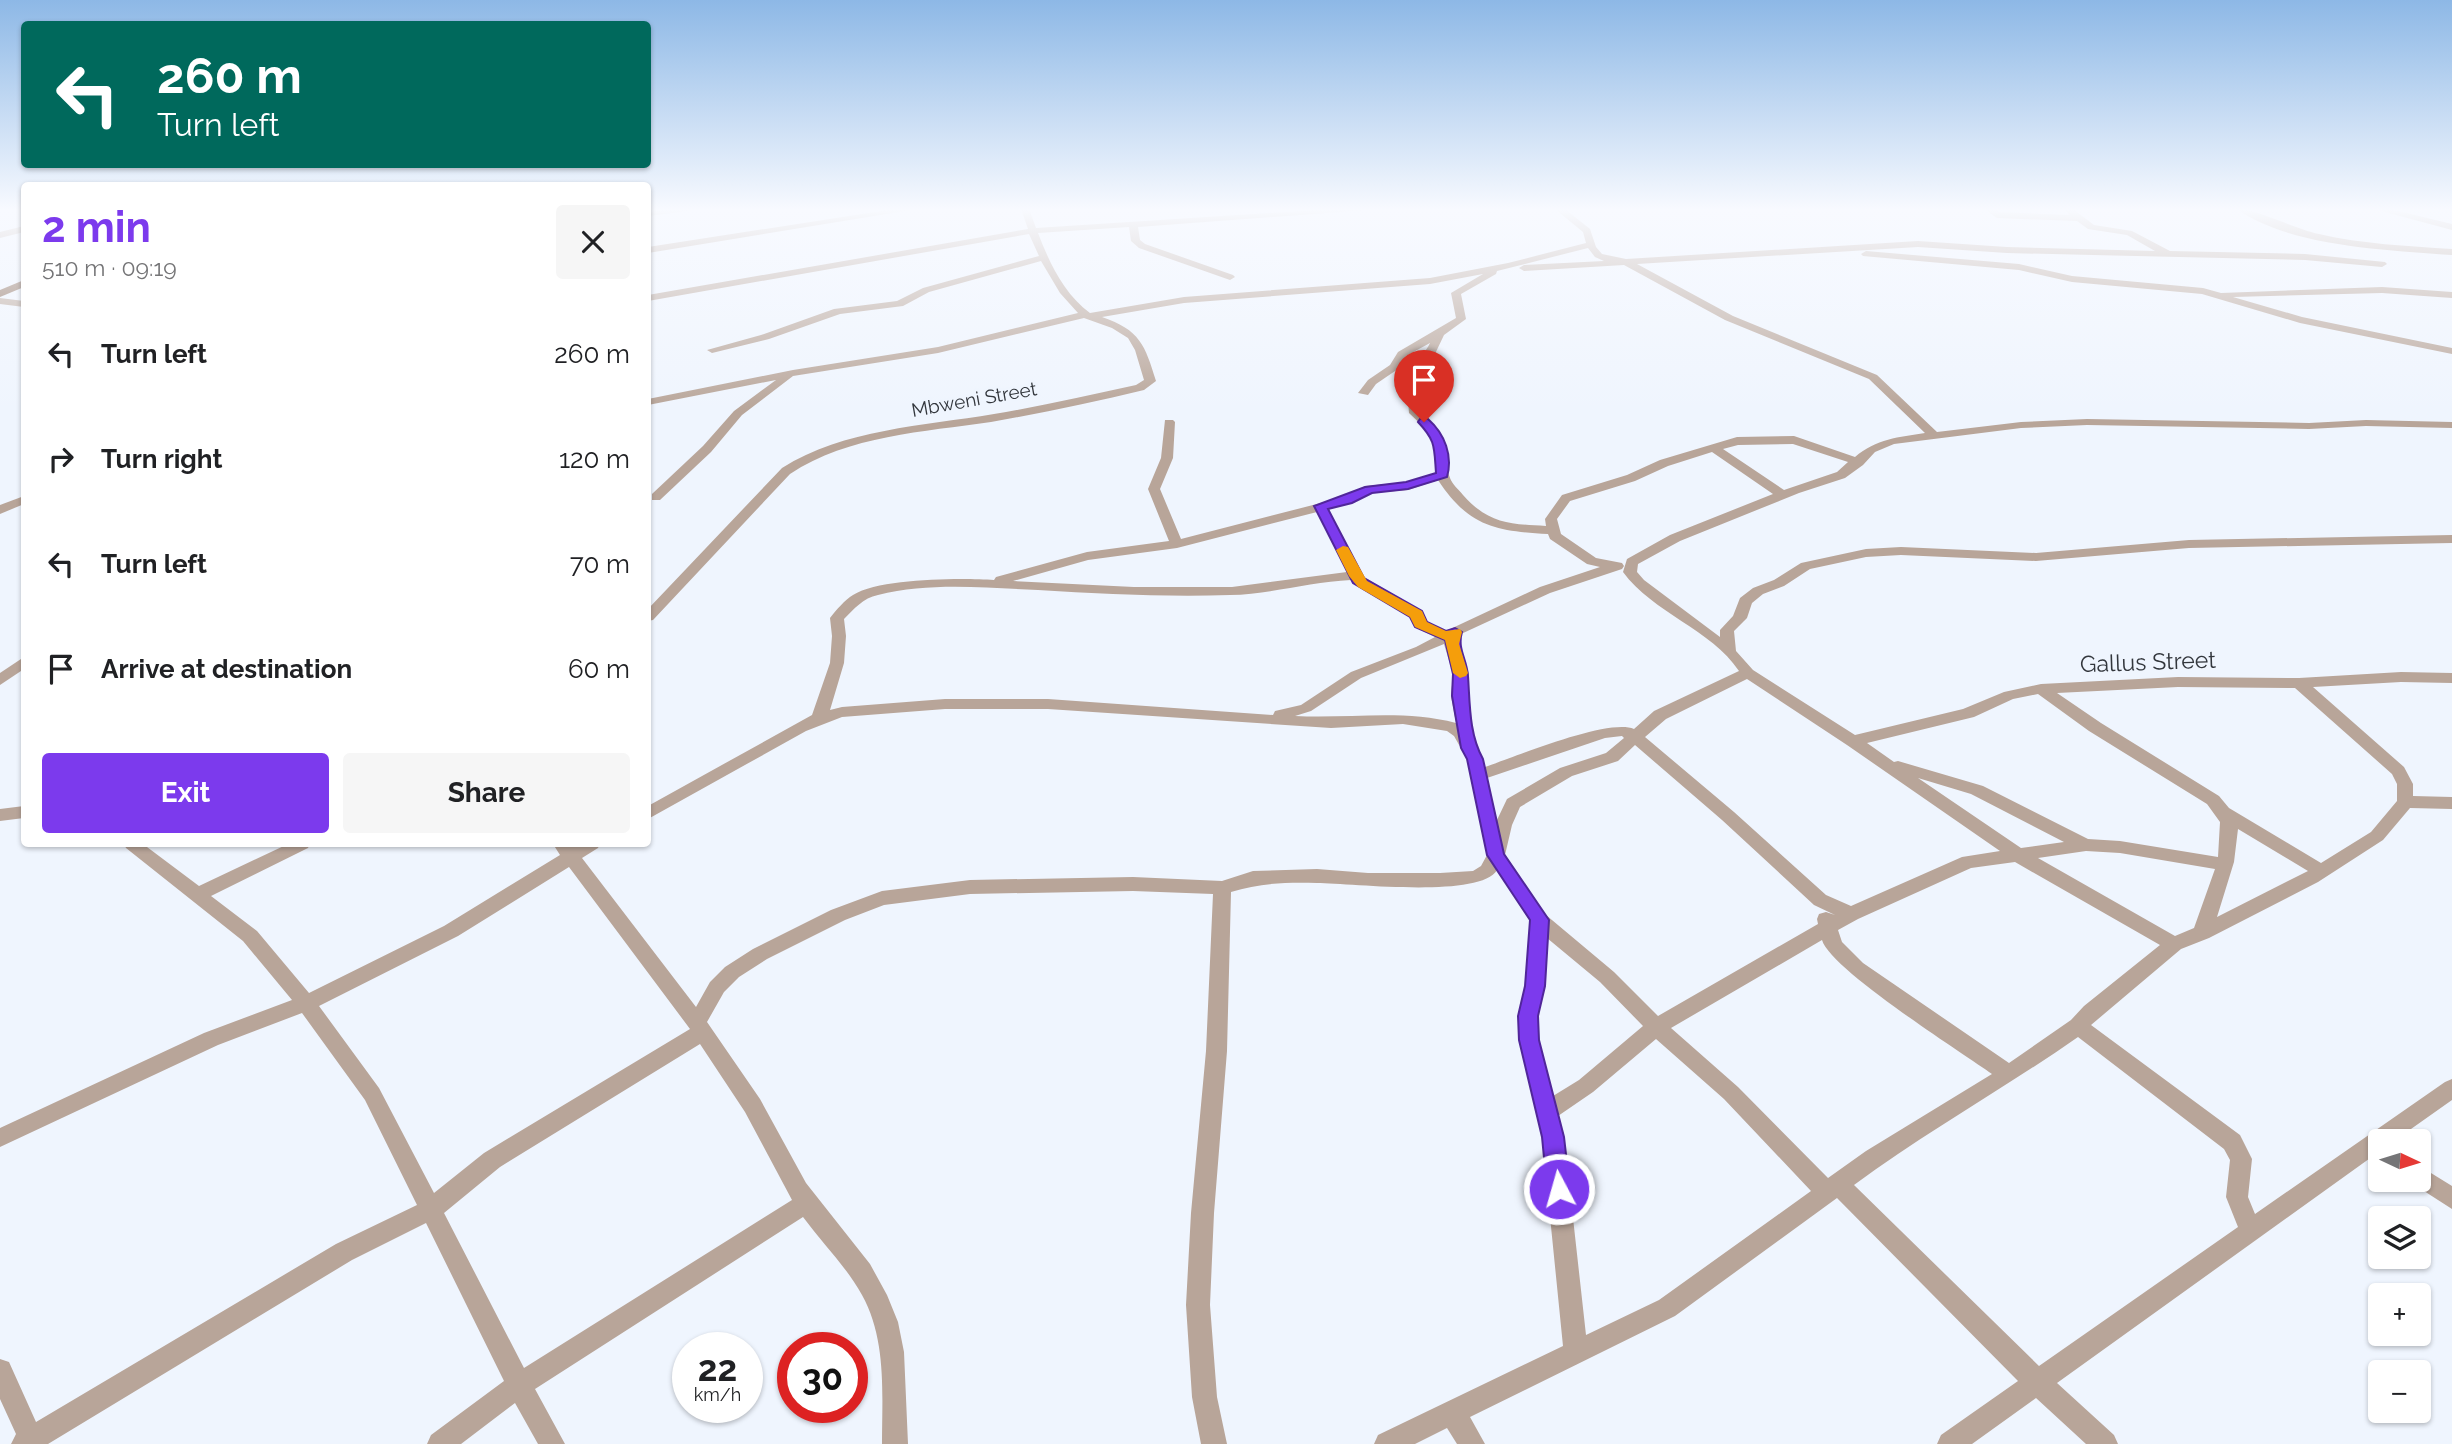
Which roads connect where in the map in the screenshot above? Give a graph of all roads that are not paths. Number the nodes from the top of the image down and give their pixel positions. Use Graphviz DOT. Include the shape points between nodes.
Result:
graph roads {
  1 [pos="772,276"];
  2 [pos="976,276"];
  3 [pos="1057,276"];
  4 [pos="1454,276"];
  5 [pos="1488,276"];
  6 [pos="1652,276"];
  7 [pos="2060,276"];
  8 [pos="21,284"];
  9 [pos="0,294"];
  10 [pos="2212,294"];
  11 [pos="2452,295"];
  12 [pos="651,297"];
  13 [pos="0,301"];
  14 [pos="21,304"];
  15 [pos="1086,316"];
  16 [pos="1440,333"];
  17 [pos="712,350"];
  18 [pos="2452,351"];
  19 [pos="793,373"];
  20 [pos="1364,393"];
  21 [pos="651,401"];
  22 [pos="1169,422"];
  23 [pos="2452,425"];
  24 [pos="1934,435"];
  25 [pos="1714,449"];
  26 [pos="1859,461"];
  27 [pos="1442,475"];
  28 [pos="1783,495"];
  29 [pos="656,497"];
  30 [pos="21,501"];
  31 [pos="1320,506"];
  32 [pos="0,510"];
  33 [pos="1552,530"];
  34 [pos="2452,539"];
  35 [pos="1177,544"];
  36 [pos="1624,564"];
  37 [pos="1356,576"];
  38 [pos="979,582"];
  39 [pos="651,614"];
  40 [pos="1450,634"];
  41 [pos="1729,651"];
  42 [pos="21,664"];
  43 [pos="1748,673"];
  44 [pos="2452,678"];
  45 [pos="0,680"];
  46 [pos="2299,683"];
  47 [pos="2041,689"];
  48 [pos="819,718"];
  49 [pos="1270,719"];
  50 [pos="1633,736"];
  51 [pos="1853,741"];
  52 [pos="1469,748"];
  53 [pos="1885,763"];
  54 [pos="1478,775"];
  55 [pos="2405,802"];
  56 [pos="2452,803"];
  57 [pos="651,811"];
  58 [pos="21,812"];
  59 [pos="2224,812"];
  60 [pos="0,815"];
  61 [pos="2086,845"];
  62 [pos="136,847"];
  63 [pos="296,847"];
  64 [pos="567,851"];
  65 [pos="1496,855"];
  66 [pos="2018,855"];
  67 [pos="2223,864"];
  68 [pos="2321,871"];
  69 [pos="1222,888"];
  70 [pos="197,895"];
  71 [pos="1820,900"];
  72 [pos="1851,914"];
  73 [pos="1539,920"];
  74 [pos="1829,927"];
  75 [pos="2202,933"];
  76 [pos="2174,944"];
  77 [pos="306,1003"];
  78 [pos="701,1026"];
  79 [pos="2078,1026"];
  80 [pos="1656,1027"];
  81 [pos="2009,1074"];
  82 [pos="2452,1088"];
  83 [pos="1546,1112"];
  84 [pos="2399,1129"];
  85 [pos="0,1138"];
  86 [pos="2368,1152"];
  87 [pos="2431,1184"];
  88 [pos="1833,1188"];
  89 [pos="2452,1199"];
  90 [pos="806,1203"];
  91 [pos="430,1210"];
  92 [pos="2250,1232"];
  93 [pos="1576,1352"];
  94 [pos="0,1371"];
  95 [pos="2038,1383"];
  96 [pos="519,1385"];
  97 [pos="1452,1412"];
  98 [pos="29,1442"];
  99 [pos="440,1444"];
  100 [pos="552,1444"];
  101 [pos="895,1444"];
  102 [pos="1214,1444"];
  103 [pos="1388,1444"];
  104 [pos="1472,1444"];
  105 [pos="1950,1444"];
  106 [pos="2105,1444"];
  1 -- 12 [label="street"];
  2 -- 17 [label="street" via="926,290 899,304 838,311"];
  3 -- 15 [label="street"];
  4 -- 15 [label="street" via="1184,300"];
  5 -- 16 [label="street" via="1456,293 1461,319"];
  6 -- 24 [label="street" via="1719,313 1873,377"];
  7 -- 10 [label="street"];
  8 -- 9 [label="main road"];
  10 -- 11 [label="street" via="2382,289"];
  10 -- 18 [label="street" via="2287,316"];
  13 -- 14 [label="street"];
  15 -- 19 [label="street" via="938,350"];
  15 -- 39 [label="street, Mbweni Street" via="1133,335 1150,381 1147,384 852,442 803,458"];
  16 -- 20 [label="street" via="1402,354"];
  16 -- 27 [label="street" via="1418,368 1414,408 1438,435"];
  19 -- 21 [label="street"];
  19 -- 29 [label="street" via="738,413"];
  22 -- 35 [label="street" via="1167,458 1154,488"];
  23 -- 24 [label="street" via="2087,422"];
  24 -- 26 [label="street" via="1881,444"];
  25 -- 26 [label="street" via="1737,441 1794,440"];
  25 -- 28 [label="street"];
  25 -- 33 [label="street" via="1566,498 1551,519"];
  26 -- 28 [label="street" via="1841,475"];
  27 -- 31 [label="street" via="1408,486 1369,489 1348,500"];
  27 -- 33 [label="street" via="1447,487 1489,522 1507,528"];
  28 -- 36 [label="street" via="1667,541"];
  30 -- 32 [label="street"];
  31 -- 35 [label="street"];
  31 -- 37 [label="street"];
  33 -- 36 [label="street" via="1581,555"];
  34 -- 41 [label="street" via="2201,544 2036,557 1866,553 1806,566 1750,596 1740,618 1727,630"];
  35 -- 38 [label="street" via="1087,556"];
  36 -- 40 [label="street" via="1545,590"];
  36 -- 41 [label="street" via="1639,583"];
  37 -- 38 [label="street" via="1202,591 1033,588"];
  37 -- 40 [label="street" via="1417,614 1420,624"];
  38 -- 48 [label="street" via="907,586 857,598 836,623 839,636 833,681"];
  40 -- 49 [label="street" via="1356,675 1306,708"];
  40 -- 52 [label="street" via="1461,674 1459,696"];
  41 -- 43 [label="street"];
  42 -- 45 [label="street"];
  43 -- 50 [label="street" via="1660,715"];
  43 -- 51 [label="street"];
  44 -- 46 [label="street, Gallus Street"];
  46 -- 47 [label="street, Gallus Street" via="2178,682"];
  46 -- 55 [label="street" via="2398,771 2405,784"];
  47 -- 51 [label="street, Gallus Street" via="2009,695 1968,713"];
  47 -- 59 [label="street" via="2213,800"];
  48 -- 49 [label="street" via="946,704 1048,704"];
  48 -- 57 [label="street"];
  49 -- 52 [label="street" via="1331,723 1422,720 1451,727"];
  50 -- 54 [label="street" via="1624,731 1603,733"];
  50 -- 65 [label="street" via="1612,757 1566,772 1513,803"];
  50 -- 71 [label="street"];
  51 -- 53 [label="street"];
  52 -- 54 [label="street"];
  53 -- 61 [label="street" via="1977,790"];
  53 -- 66 [label="street"];
  54 -- 65 [label="street"];
  55 -- 56 [label="street"];
  55 -- 68 [label="street" via="2377,836"];
  58 -- 60 [label="street"];
  59 -- 67 [label="street" via="2230,824"];
  59 -- 68 [label="street"];
  61 -- 66 [label="street"];
  61 -- 67 [label="street"];
  62 -- 70 [label="street"];
  63 -- 70 [label="street"];
  64 -- 77 [label="street" via="451,931"];
  64 -- 78 [label="street"];
  65 -- 69 [label="street" via="1487,870 1462,879 1253,878"];
  65 -- 73 [label="street"];
  66 -- 72 [label="street" via="1968,862"];
  66 -- 76 [label="street"];
  67 -- 75 [label="street"];
  68 -- 75 [label="street"];
  69 -- 78 [label="street" via="1133,884 982,887 882,898 838,915 732,972 717,987"];
  69 -- 102 [label="street" via="1215,1073 1197,1261 1197,1352"];
  70 -- 77 [label="street" via="250,936"];
  71 -- 72 [label="street"];
  71 -- 74 [label="street"];
  72 -- 74 [label="street"];
  73 -- 80 [label="street" via="1607,977"];
  73 -- 83 [label="street" via="1535,986 1528,1016"];
  74 -- 80 [label="street"];
  74 -- 81 [label="street" via="1833,945 1856,968"];
  75 -- 76 [label="street"];
  76 -- 79 [label="street"];
  77 -- 85 [label="street" via="211,1040"];
  77 -- 91 [label="street" via="372,1094"];
  78 -- 90 [label="street" via="758,1114"];
  78 -- 91 [label="street" via="492,1160"];
  79 -- 81 [label="street"];
  79 -- 92 [label="street" via="2232,1142 2241,1159 2237,1197"];
  80 -- 83 [label="street" via="1587,1086"];
  80 -- 88 [label="street"];
  81 -- 88 [label="street"];
  82 -- 84 [label="street"];
  83 -- 93 [label="street" via="1553,1137"];
  86 -- 92 [label="street"];
  87 -- 89 [label="street"];
  88 -- 93 [label="street" via="1667,1308"];
  88 -- 95 [label="street"];
  90 -- 96 [label="street"];
  90 -- 101 [label="street" via="872,1285 887,1324"];
  91 -- 96 [label="street"];
  91 -- 98 [label="street" via="344,1252"];
  92 -- 95 [label="street"];
  93 -- 97 [label="street"];
  94 -- 98 [label="street"];
  95 -- 105 [label="street"];
  95 -- 106 [label="street"];
  96 -- 99 [label="street"];
  96 -- 100 [label="street"];
  97 -- 103 [label="street"];
  97 -- 104 [label="street"];
}
